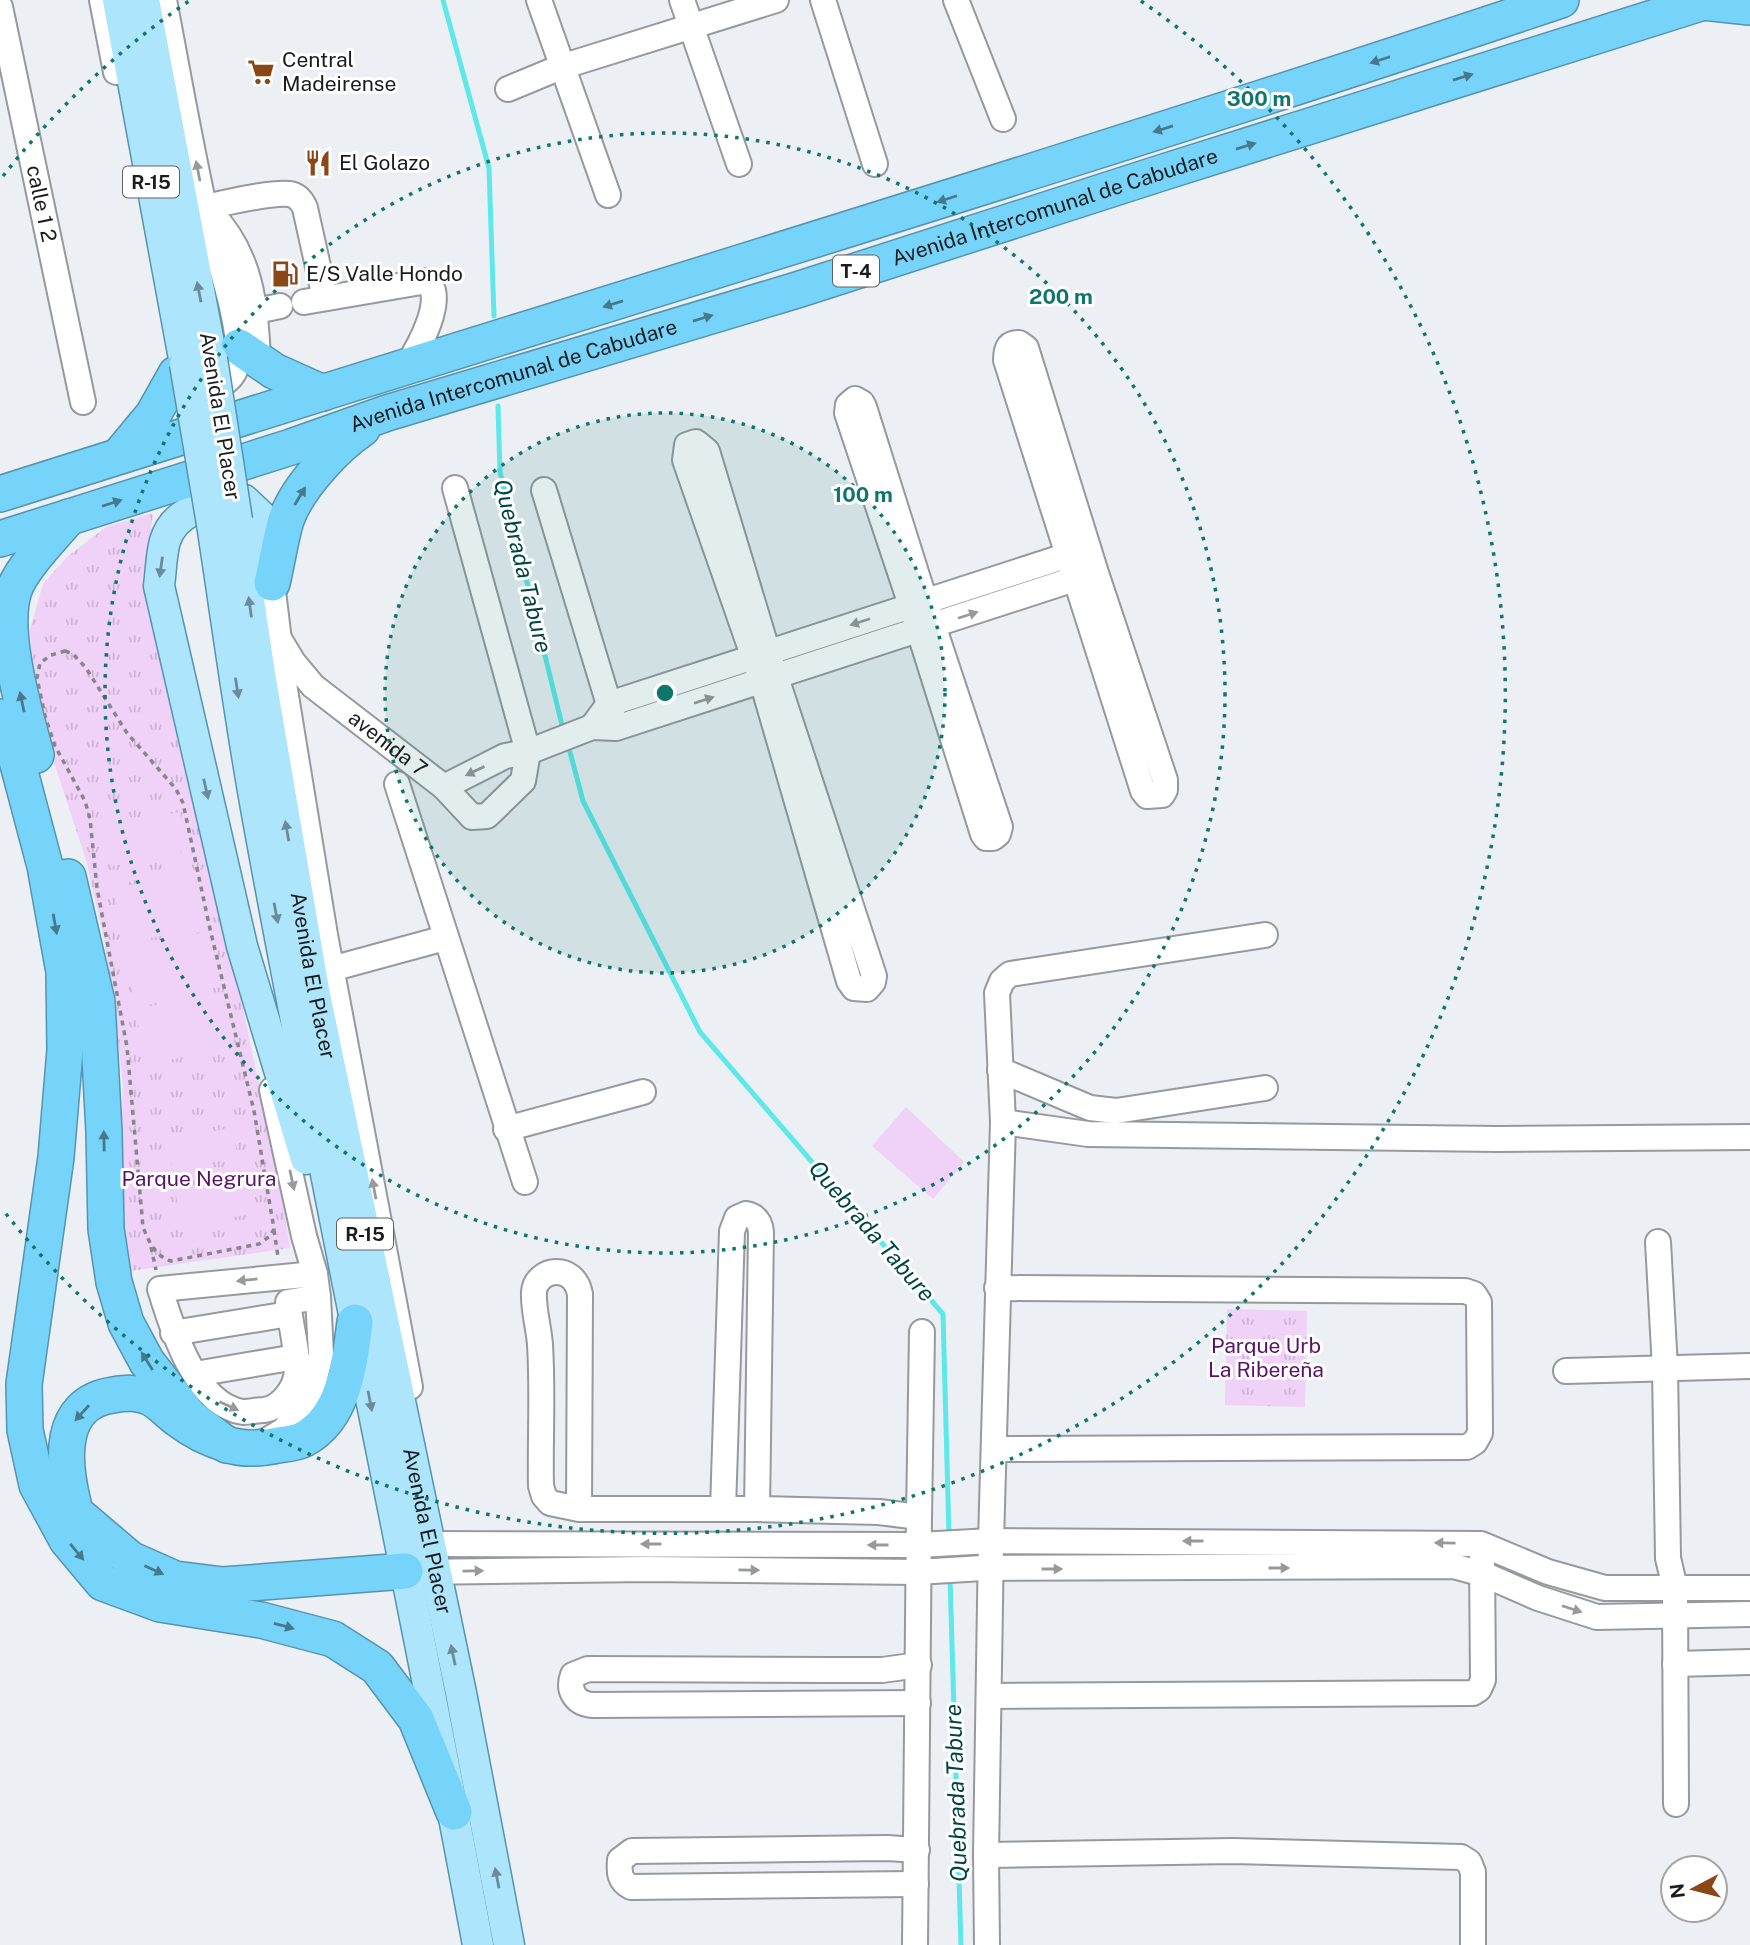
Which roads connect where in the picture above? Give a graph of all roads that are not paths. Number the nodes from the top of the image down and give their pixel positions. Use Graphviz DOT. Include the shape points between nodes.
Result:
graph roads {
  1 [pos="103,0"];
  2 [pos="118,0"];
  3 [pos="144,0"];
  4 [pos="164,0"];
  5 [pos="539,0"];
  6 [pos="682,0"];
  7 [pos="776,0"];
  8 [pos="823,0"];
  9 [pos="956,0"];
  10 [pos="1561,0"];
  11 [pos="1707,1"];
  12 [pos="0,7"];
  13 [pos="1750,7"];
  14 [pos="690,26"];
  15 [pos="561,67"];
  16 [pos="508,89"];
  17 [pos="1003,119"];
  18 [pos="739,164"];
  19 [pos="875,164"];
  20 [pos="608,195"];
  21 [pos="205,207"];
  22 [pos="303,302"];
  23 [pos="256,311"];
  24 [pos="214,361"];
  25 [pos="406,367"];
  26 [pos="323,393"];
  27 [pos="83,402"];
  28 [pos="387,413"];
  29 [pos="1036,418"];
  30 [pos="119,456"];
  31 [pos="874,466"];
  32 [pos="455,488"];
  33 [pos="544,490"];
  34 [pos="0,494"];
  35 [pos="69,517"];
  36 [pos="225,522"];
  37 [pos="0,539"];
  38 [pos="1079,552"];
  39 [pos="1086,576"];
  40 [pos="272,583"];
  41 [pos="918,603"];
  42 [pos="927,628"];
  43 [pos="278,639"];
  44 [pos="761,655"];
  45 [pos="769,679"];
  46 [pos="331,699"];
  47 [pos="0,717"];
  48 [pos="606,720"];
  49 [pos="528,752"];
  50 [pos="397,784"];
  51 [pos="444,787"];
  52 [pos="301,792"];
  53 [pos="1265,935"];
  54 [pos="445,938"];
  55 [pos="242,946"];
  56 [pos="331,969"];
  57 [pos="1000,1070"];
  58 [pos="1265,1088"];
  59 [pos="643,1092"];
  60 [pos="1003,1122"];
  61 [pos="506,1129"];
  62 [pos="1750,1137"];
  63 [pos="56,1157"];
  64 [pos="525,1182"];
  65 [pos="1658,1242"];
  66 [pos="281,1276"];
  67 [pos="346,1281"];
  68 [pos="317,1286"];
  69 [pos="997,1288"];
  70 [pos="288,1308"];
  71 [pos="355,1322"];
  72 [pos="922,1332"];
  73 [pos="173,1333"];
  74 [pos="296,1357"];
  75 [pos="1750,1366"];
  76 [pos="1665,1368"];
  77 [pos="1566,1371"];
  78 [pos="195,1374"];
  79 [pos="239,1447"];
  80 [pos="995,1448"];
  81 [pos="411,1450"];
  82 [pos="579,1509"];
  83 [pos="723,1509"];
  84 [pos="758,1509"];
  85 [pos="76,1513"];
  86 [pos="919,1517"];
  87 [pos="988,1541"];
  88 [pos="1481,1544"];
  89 [pos="919,1545"];
  90 [pos="418,1558"];
  91 [pos="987,1569"];
  92 [pos="917,1572"];
  93 [pos="1549,1572"];
  94 [pos="1483,1574"];
  95 [pos="1675,1588"];
  96 [pos="1750,1588"];
  97 [pos="1538,1598"];
  98 [pos="1750,1614"];
  99 [pos="1675,1615"];
  100 [pos="1750,1662"];
  101 [pos="1675,1664"];
  102 [pos="919,1665"];
  103 [pos="989,1696"];
  104 [pos="918,1703"];
  105 [pos="1676,1804"];
  106 [pos="454,1812"];
  107 [pos="917,1850"];
  108 [pos="986,1855"];
  109 [pos="916,1884"];
  110 [pos="478,1945"];
  111 [pos="509,1945"];
  112 [pos="915,1945"];
  113 [pos="987,1945"];
  114 [pos="1474,1945"];
  1 -- 24 [label="street"];
  2 -- 24 [label="main road, Avenida El Placer / R-15"];
  24 -- 3 [label="main road, Avenida El Placer / R-15, one-way"];
  21 -- 4 [label="street, one-way"];
  5 -- 15 [label="street"];
  6 -- 14 [label="street"];
  7 -- 14 [label="street"];
  8 -- 19 [label="street"];
  9 -- 17 [label="street"];
  10 -- 25 [label="highway, Avenida Intercomunal de Cabudare / T-4, one-way" via="1311,84"];
  11 -- 13 [label="highway"];
  28 -- 11 [label="highway, Avenida Intercomunal de Cabudare / T-4, one-way" via="797,290"];
  12 -- 27 [label="street, calle 1 2"];
  14 -- 15 [label="street"];
  14 -- 18 [label="street"];
  15 -- 16 [label="street"];
  15 -- 20 [label="street"];
  21 -- 22 [label="street" via="275,195 296,196 305,208"];
  21 -- 23 [label="street" via="237,247"];
  21 -- 24 [label="street" via="232,309"];
  22 -- 23 [label="street"];
  22 -- 25 [label="street" via="423,280 431,283 435,301 431,316"];
  23 -- 24 [label="street"];
  24 -- 26 [label="highway" via="274,371"];
  24 -- 30 [label="highway" via="153,415"];
  24 -- 36 [label="main road, Avenida El Placer / R-15, bridge"];
  25 -- 26 [label="highway, Avenida Intercomunal de Cabudare / T-4"];
  26 -- 30 [label="highway, Avenida Intercomunal de Cabudare / T-4"];
  35 -- 28 [label="highway, Avenida Intercomunal de Cabudare / T-4, one-way"];
  40 -- 28 [label="highway, one-way" via="287,517 313,475 346,440"];
  29 -- 38 [label="street"];
  30 -- 34 [label="highway, Avenida Intercomunal de Cabudare / T-4"];
  31 -- 41 [label="street"];
  32 -- 49 [label="street"];
  33 -- 48 [label="street"];
  35 -- 37 [label="highway, Avenida Intercomunal de Cabudare / T-4"];
  79 -- 35 [label="highway, one-way" via="190,1417 147,1362 126,1323 114,1282 106,1229 97,1002 23,708 9,625 14,590"];
  36 -- 67 [label="main road, Avenida El Placer / R-15, one-way" via="257,815"];
  81 -- 36 [label="main road, Avenida El Placer / R-15, one-way" via="314,990 260,674"];
  38 -- 39 [label="street"];
  38 -- 41 [label="street"];
  39 -- 39 [label="street" via="1143,791 1147,796 1162,795 1165,780"];
  42 -- 39 [label="street, one-way"];
  40 -- 43 [label="street"];
  40 -- 55 [label="main road, one-way" via="270,541 261,516 244,500 219,500 183,514 165,539 159,586"];
  41 -- 42 [label="street"];
  41 -- 44 [label="street, one-way"];
  42 -- 42 [label="street" via="983,834 993,838 1000,827"];
  42 -- 45 [label="street"];
  43 -- 46 [label="street, avenida 7" via="306,678"];
  43 -- 52 [label="street"];
  44 -- 44 [label="street" via="707,451 691,443 685,460"];
  44 -- 45 [label="street"];
  44 -- 48 [label="street"];
  45 -- 45 [label="street" via="849,981 854,988 867,989 874,976"];
  48 -- 45 [label="street, one-way"];
  46 -- 51 [label="street, avenida 7"];
  46 -- 52 [label="street" via="313,701 300,719 304,746"];
  47 -- 63 [label="highway, one-way" via="10,734 45,866 64,972 65,1050"];
  48 -- 49 [label="street"];
  49 -- 51 [label="street, avenida 7, one-way" via="505,757"];
  49 -- 51 [label="street, avenida 7" via="523,781 487,816 472,817"];
  50 -- 54 [label="street"];
  52 -- 56 [label="street"];
  53 -- 57 [label="street" via="1010,974 997,993"];
  54 -- 56 [label="street"];
  54 -- 61 [label="street"];
  55 -- 67 [label="main road"];
  55 -- 68 [label="street, one-way"];
  81 -- 56 [label="street, one-way" via="410,1379"];
  57 -- 58 [label="street" via="1090,1108 1116,1111"];
  57 -- 60 [label="street"];
  59 -- 61 [label="street"];
  60 -- 62 [label="street" via="1088,1134"];
  60 -- 69 [label="street"];
  61 -- 64 [label="street"];
  63 -- 85 [label="highway" via="45,1379 48,1440 57,1480"];
  63 -- 106 [label="highway, one-way" via="24,1384 25,1430 37,1485 67,1539 103,1583 160,1604 261,1620 333,1639 377,1667 416,1719"];
  65 -- 76 [label="street"];
  66 -- 68 [label="street"];
  66 -- 70 [label="street"];
  66 -- 73 [label="street, one-way" via="160,1289"];
  67 -- 71 [label="main road, Avenida El Placer / R-15"];
  68 -- 70 [label="street"];
  68 -- 79 [label="street" via="321,1354 310,1398 284,1430"];
  69 -- 80 [label="street"];
  69 -- 80 [label="street" via="1465,1291 1479,1302 1480,1433 1467,1447"];
  70 -- 73 [label="street"];
  70 -- 74 [label="street"];
  71 -- 79 [label="highway" via="350,1361 328,1420 303,1440"];
  71 -- 90 [label="main road, Avenida El Placer / R-15, one-way"];
  72 -- 86 [label="street"];
  73 -- 78 [label="street"];
  74 -- 78 [label="street"];
  78 -- 74 [label="street, one-way" via="216,1400 235,1410 270,1409 288,1395 296,1376"];
  75 -- 76 [label="street"];
  76 -- 77 [label="street"];
  76 -- 95 [label="street" via="1668,1558"];
  79 -- 85 [label="highway, one-way" via="181,1422 151,1398 132,1392 103,1396 83,1407 66,1445 66,1476"];
  80 -- 87 [label="street"];
  81 -- 90 [label="main road, Avenida El Placer / R-15"];
  82 -- 82 [label="street" via="550,1503 541,1486 540,1345 534,1293 541,1276 551,1273 572,1276 580,1294"];
  82 -- 83 [label="street"];
  83 -- 84 [label="street"];
  83 -- 84 [label="street" via="732,1231 737,1219 746,1214 757,1219 761,1232"];
  84 -- 86 [label="street"];
  85 -- 90 [label="highway, one-way" via="130,1559 175,1580 223,1585"];
  86 -- 89 [label="street"];
  88 -- 87 [label="street, one-way"];
  87 -- 89 [label="street"];
  87 -- 91 [label="street"];
  88 -- 93 [label="street"];
  88 -- 94 [label="street"];
  89 -- 90 [label="street, one-way"];
  89 -- 92 [label="street"];
  90 -- 92 [label="street, one-way" via="634,1570"];
  90 -- 106 [label="main road, Avenida El Placer / R-15"];
  111 -- 90 [label="main road, Avenida El Placer / R-15, one-way"];
  91 -- 92 [label="street"];
  91 -- 94 [label="street, one-way" via="1453,1566"];
  91 -- 103 [label="street"];
  92 -- 102 [label="street"];
  93 -- 95 [label="street" via="1605,1588"];
  93 -- 97 [label="street"];
  94 -- 97 [label="street"];
  94 -- 103 [label="street" via="1483,1680 1473,1693"];
  95 -- 96 [label="street"];
  95 -- 99 [label="street"];
  97 -- 99 [label="street, one-way" via="1597,1617"];
  98 -- 99 [label="street"];
  99 -- 101 [label="street"];
  100 -- 101 [label="street"];
  101 -- 105 [label="street"];
  102 -- 104 [label="street"];
  102 -- 104 [label="street" via="882,1670 588,1669 571,1680 573,1695 593,1705"];
  103 -- 108 [label="street"];
  104 -- 107 [label="street"];
  106 -- 110 [label="main road, Avenida El Placer / R-15"];
  107 -- 109 [label="street"];
  107 -- 109 [label="street" via="632,1851 620,1860 619,1870 620,1878 631,1887"];
  108 -- 113 [label="street"];
  108 -- 114 [label="street" via="1233,1851 1461,1857 1473,1872"];
  109 -- 112 [label="street"];
}
